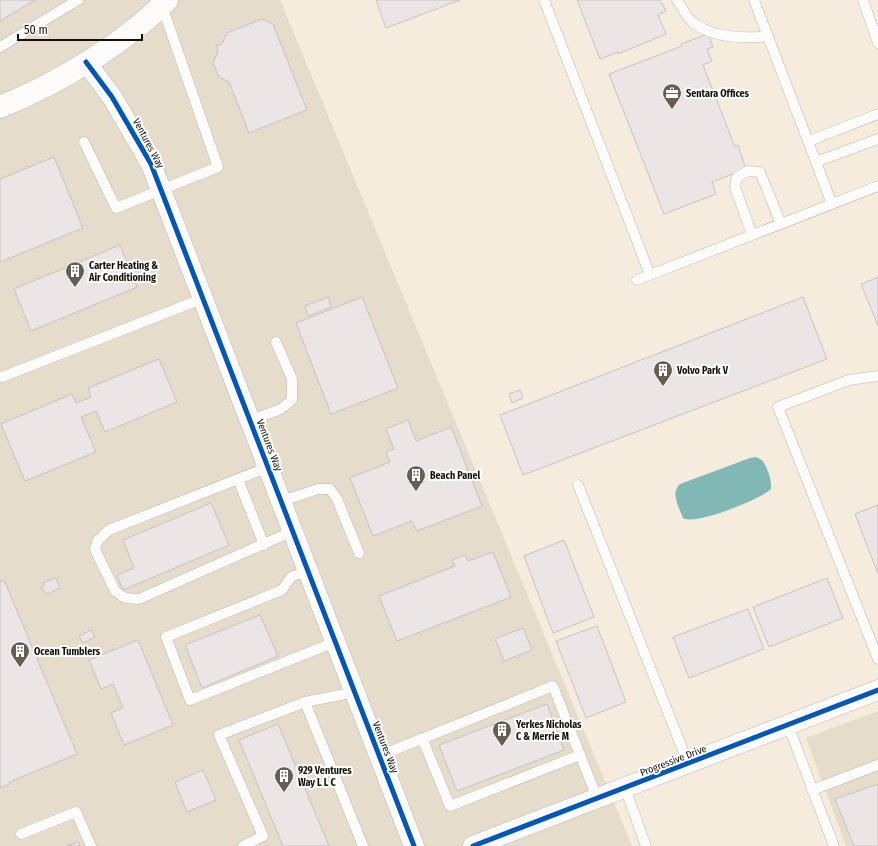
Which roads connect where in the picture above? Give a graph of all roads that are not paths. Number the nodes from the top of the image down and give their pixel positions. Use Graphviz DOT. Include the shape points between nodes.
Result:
graph roads {
  1 [pos="78,0"];
  2 [pos="544,0"];
  3 [pos="677,0"];
  4 [pos="754,0"];
  5 [pos="863,0"];
  6 [pos="164,3"];
  7 [pos="768,36"];
  8 [pos="878,43"];
  9 [pos="0,47"];
  10 [pos="86,62"];
  11 [pos="0,107"];
  12 [pos="878,114"];
  13 [pos="878,139"];
  14 [pos="809,141"];
  15 [pos="84,142"];
  16 [pos="816,162"];
  17 [pos="878,186"];
  18 [pos="162,191"];
  19 [pos="832,204"];
  20 [pos="780,224"];
  21 [pos="752,235"];
  22 [pos="650,275"];
  23 [pos="637,280"];
  24 [pos="204,298"];
  25 [pos="276,342"];
  26 [pos="878,376"];
  27 [pos="2,378"];
  28 [pos="251,420"];
  29 [pos="268,467"];
  30 [pos="238,479"];
  31 [pos="578,486"];
  32 [pos="282,501"];
  33 [pos="293,531"];
  34 [pos="264,544"];
  35 [pos="359,553"];
  36 [pos="308,570"];
  37 [pos="336,642"];
  38 [pos="878,659"];
  39 [pos="878,690"];
  40 [pos="355,692"];
  41 [pos="305,702"];
  42 [pos="788,725"];
  43 [pos="422,738"];
  44 [pos="580,755"];
  45 [pos="379,756"];
  46 [pos="688,763"];
  47 [pos="878,765"];
  48 [pos="625,788"];
  49 [pos="812,790"];
  50 [pos="597,798"];
  51 [pos="21,834"];
  52 [pos="91,846"];
  53 [pos="243,846"];
  54 [pos="363,846"];
  55 [pos="414,846"];
  56 [pos="474,846"];
  57 [pos="646,846"];
  58 [pos="834,846"];
  1 -- 9 [label="lane"];
  2 -- 22 [label="lane"];
  3 -- 7 [label="lane" via="692,22 718,35 748,38"];
  4 -- 7 [label="lane"];
  5 -- 8 [label="lane"];
  6 -- 10 [label="street" via="135,28"];
  6 -- 18 [label="lane" via="218,167"];
  7 -- 14 [label="lane"];
  10 -- 11 [label="street"];
  10 -- 18 [label="street, Ventures Way" via="132,128"];
  12 -- 14 [label="lane"];
  13 -- 16 [label="lane"];
  14 -- 16 [label="lane"];
  15 -- 18 [label="lane" via="116,208"];
  16 -- 19 [label="lane"];
  17 -- 19 [label="lane"];
  18 -- 24 [label="street, Ventures Way"];
  19 -- 20 [label="lane"];
  20 -- 21 [label="lane"];
  20 -- 21 [label="lane" via="760,172 748,171 737,176 735,187"];
  21 -- 22 [label="lane"];
  22 -- 23 [label="lane"];
  24 -- 27 [label="lane"];
  24 -- 28 [label="street, Ventures Way"];
  25 -- 28 [label="lane" via="292,379 292,400 281,408"];
  26 -- 38 [label="lane" via="849,380 778,407"];
  28 -- 29 [label="street, Ventures Way"];
  29 -- 30 [label="lane"];
  29 -- 32 [label="street, Ventures Way"];
  30 -- 34 [label="lane"];
  30 -- 34 [label="lane" via="109,530 98,540 95,549 115,591 125,598 139,600"];
  31 -- 46 [label="lane"];
  32 -- 33 [label="street, Ventures Way"];
  32 -- 35 [label="lane" via="318,489 330,489 337,499"];
  33 -- 34 [label="lane"];
  33 -- 36 [label="street, Ventures Way"];
  36 -- 37 [label="street, Ventures Way"];
  36 -- 37 [label="lane" via="291,577 282,590 166,637 190,700"];
  37 -- 40 [label="street, Ventures Way"];
  39 -- 42 [label="street, Progressive Drive"];
  40 -- 41 [label="lane"];
  40 -- 45 [label="street, Ventures Way"];
  41 -- 53 [label="lane" via="220,735 263,836"];
  41 -- 54 [label="lane"];
  42 -- 46 [label="street, Progressive Drive"];
  42 -- 49 [label="lane"];
  43 -- 44 [label="lane" via="450,806"];
  43 -- 44 [label="lane" via="553,686"];
  43 -- 45 [label="lane"];
  44 -- 50 [label="lane"];
  45 -- 55 [label="street, Ventures Way"];
  46 -- 48 [label="street, Progressive Drive"];
  47 -- 49 [label="lane"];
  48 -- 50 [label="street, Progressive Drive"];
  48 -- 57 [label="lane"];
  49 -- 58 [label="lane"];
  50 -- 56 [label="street, Progressive Drive" via="508,837"];
  51 -- 52 [label="lane" via="76,812"];
}
